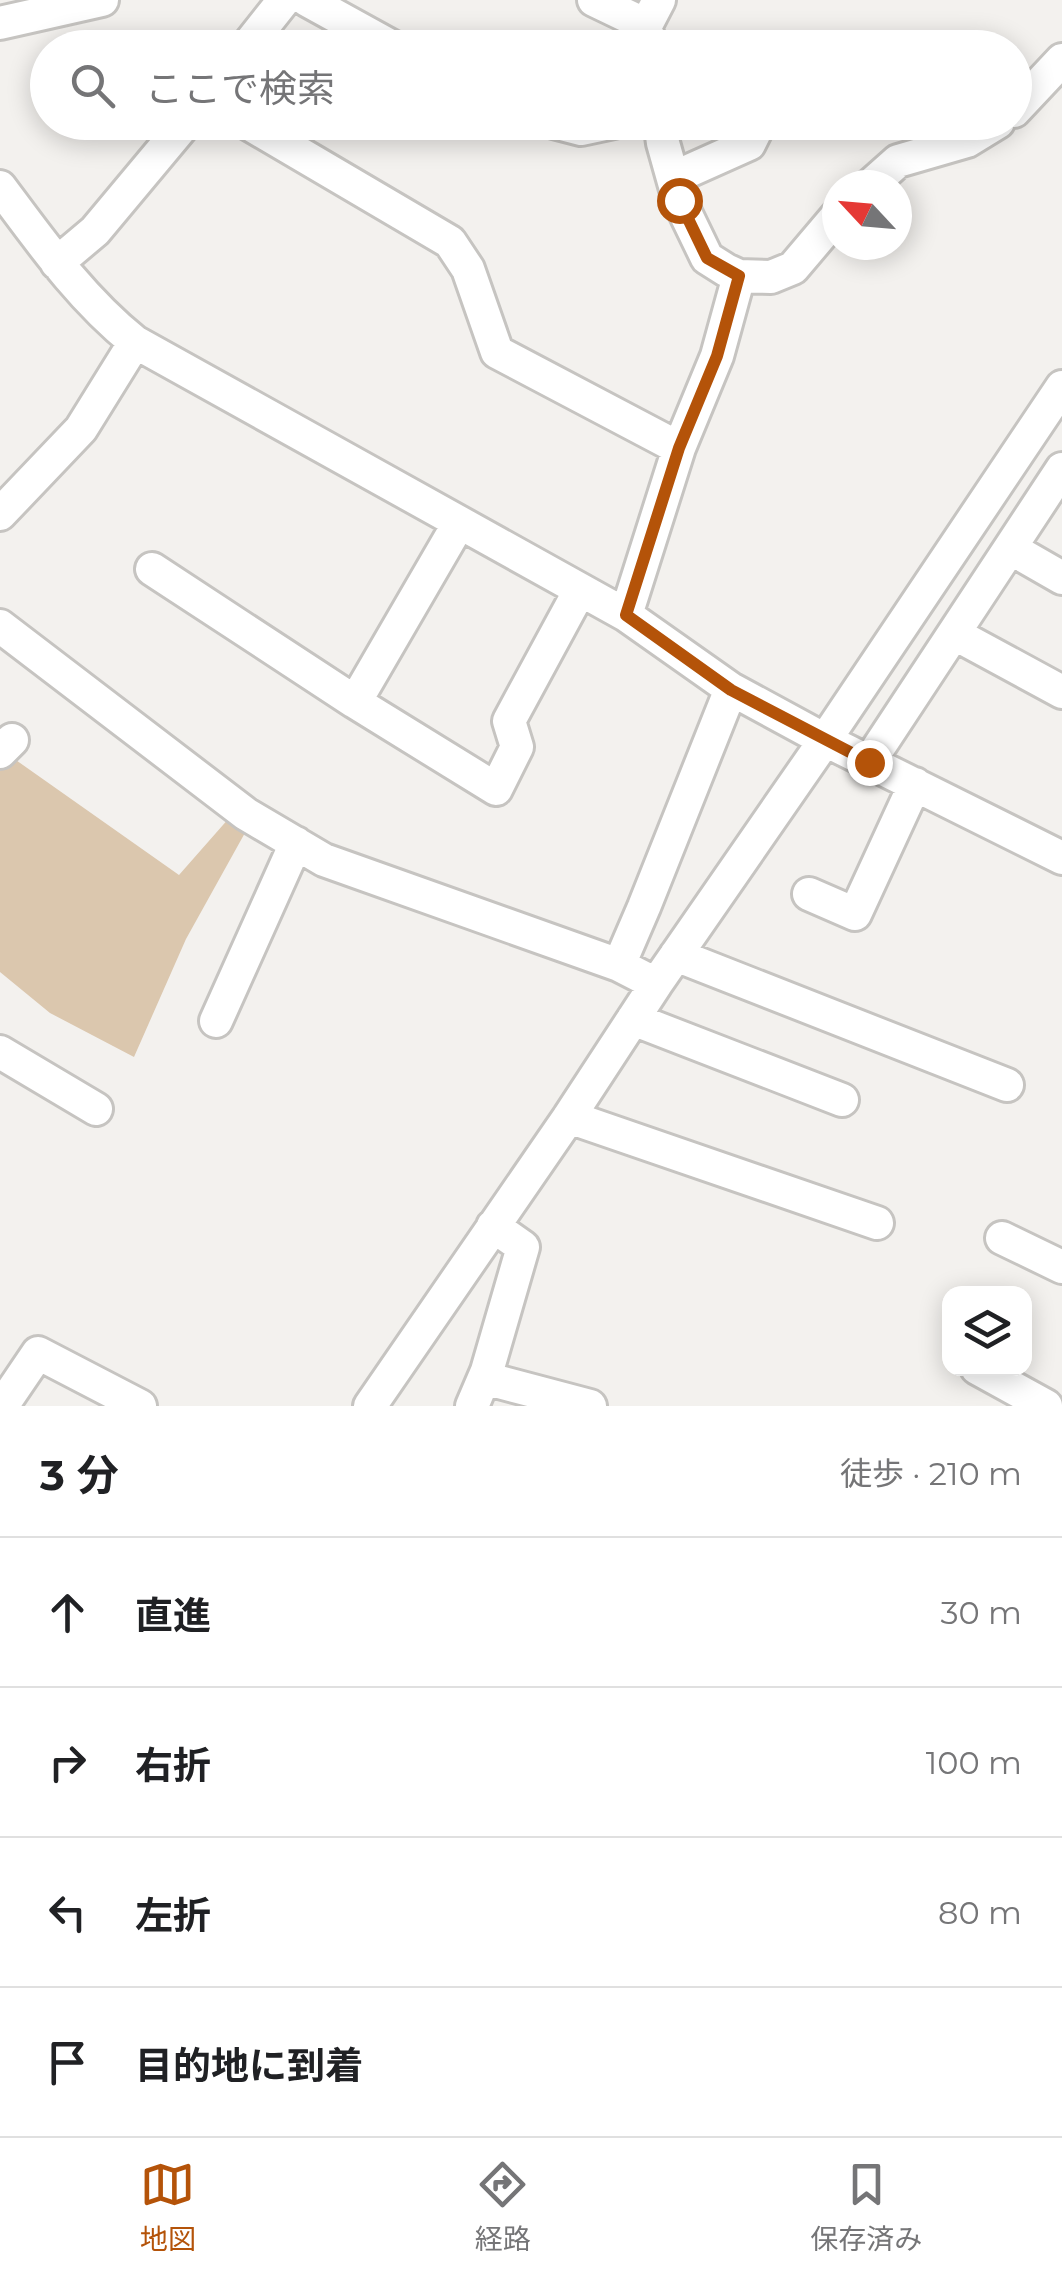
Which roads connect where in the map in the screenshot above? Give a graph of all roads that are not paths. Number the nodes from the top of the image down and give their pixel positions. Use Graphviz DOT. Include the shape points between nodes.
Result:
graph roads {
  1 [pos="102,0"];
  2 [pos="284,0"];
  3 [pos="306,0"];
  4 [pos="594,0"];
  5 [pos="0,23"];
  6 [pos="651,24"];
  7 [pos="260,30"];
  8 [pos="361,30"];
  9 [pos="1062,60"];
  10 [pos="1032,92"];
  11 [pos="171,140"];
  12 [pos="277,140"];
  13 [pos="662,140"];
  14 [pos="751,140"];
  15 [pos="969,140"];
  16 [pos="888,170"];
  17 [pos="673,178"];
  18 [pos="0,188"];
  19 [pos="822,234"];
  20 [pos="58,263"];
  21 [pos="739,276"];
  22 [pos="135,342"];
  23 [pos="1062,387"];
  24 [pos="679,448"];
  25 [pos="1062,469"];
  26 [pos="0,514"];
  27 [pos="459,522"];
  28 [pos="1010,548"];
  29 [pos="152,569"];
  30 [pos="1062,578"];
  31 [pos="580,590"];
  32 [pos="626,615"];
  33 [pos="0,626"];
  34 [pos="954,634"];
  35 [pos="731,690"];
  36 [pos="1062,692"];
  37 [pos="355,702"];
  38 [pos="825,740"];
  39 [pos="869,762"];
  40 [pos="915,784"];
  41 [pos="296,843"];
  42 [pos="1062,858"];
  43 [pos="809,894"];
  44 [pos="676,955"];
  45 [pos="619,965"];
  46 [pos="656,984"];
  47 [pos="633,1019"];
  48 [pos="216,1021"];
  49 [pos="0,1052"];
  50 [pos="1007,1085"];
  51 [pos="842,1100"];
  52 [pos="96,1109"];
  53 [pos="569,1117"];
  54 [pos="877,1223"];
  55 [pos="493,1226"];
  56 [pos="1002,1238"];
  57 [pos="1062,1267"];
  58 [pos="992,1376"];
  59 [pos="478,1392"];
  60 [pos="2,1406"];
  61 [pos="140,1406"];
  62 [pos="370,1406"];
  63 [pos="590,1406"];
  64 [pos="1046,1406"];
  1 -- 5 [label="street"];
  2 -- 7 [label="street"];
  3 -- 8 [label="street"];
  4 -- 6 [label="street"];
  9 -- 10 [label="street"];
  11 -- 20 [label="street" via="95,231"];
  12 -- 24 [label="street" via="450,242 468,269 497,352"];
  13 -- 17 [label="street"];
  14 -- 17 [label="street"];
  15 -- 16 [label="street"];
  17 -- 21 [label="street" via="707,258"];
  18 -- 20 [label="street"];
  19 -- 21 [label="street" via="793,268"];
  20 -- 22 [label="street"];
  21 -- 24 [label="street" via="717,356"];
  22 -- 26 [label="street" via="81,429"];
  22 -- 27 [label="street"];
  23 -- 38 [label="street"];
  24 -- 32 [label="street"];
  25 -- 28 [label="street"];
  27 -- 31 [label="street"];
  27 -- 37 [label="street"];
  28 -- 30 [label="street"];
  28 -- 34 [label="street"];
  29 -- 37 [label="street"];
  31 -- 32 [label="street"];
  31 -- 37 [label="street" via="509,721 517,747 496,789"];
  32 -- 35 [label="street"];
  33 -- 41 [label="street" via="246,814"];
  34 -- 36 [label="street"];
  34 -- 39 [label="street"];
  35 -- 38 [label="street"];
  35 -- 45 [label="street"];
  38 -- 39 [label="street"];
  38 -- 44 [label="street"];
  39 -- 40 [label="street"];
  40 -- 42 [label="street"];
  40 -- 43 [label="street" via="855,914"];
  41 -- 45 [label="street" via="324,860"];
  41 -- 48 [label="street"];
  44 -- 46 [label="street"];
  44 -- 50 [label="street"];
  45 -- 46 [label="street"];
  46 -- 47 [label="street"];
  47 -- 51 [label="street"];
  47 -- 53 [label="street"];
  49 -- 52 [label="street"];
  53 -- 54 [label="street"];
  53 -- 55 [label="street"];
  55 -- 59 [label="street" via="524,1247"];
  55 -- 62 [label="street"];
  56 -- 57 [label="street"];
  58 -- 64 [label="street"];
  59 -- 63 [label="street"];
  60 -- 61 [label="street" via="38,1353"];
}
